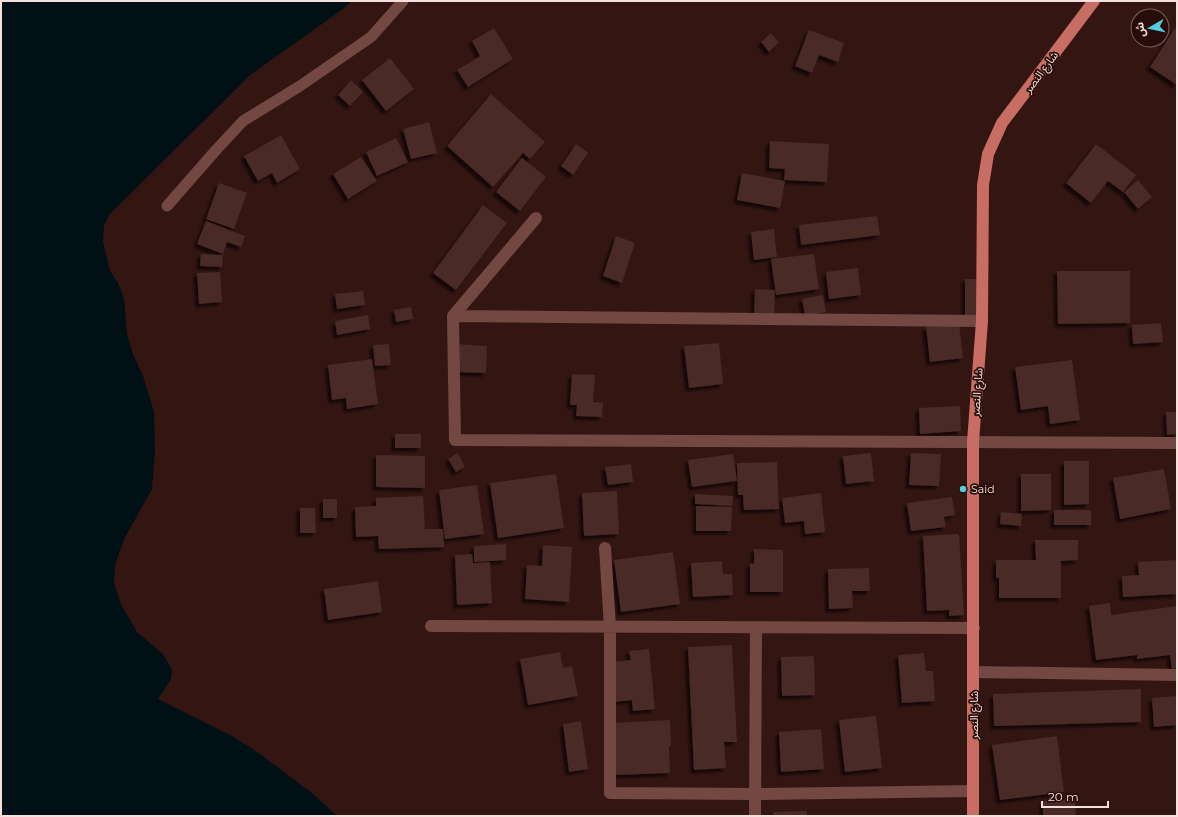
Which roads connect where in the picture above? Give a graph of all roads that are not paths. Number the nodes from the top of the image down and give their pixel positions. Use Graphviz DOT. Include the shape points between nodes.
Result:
graph roads {
  1 [pos="403,1"];
  2 [pos="1094,1"];
  3 [pos="167,206"];
  4 [pos="536,218"];
  5 [pos="453,316"];
  6 [pos="982,321"];
  7 [pos="974,442"];
  8 [pos="1177,443"];
  9 [pos="605,548"];
  10 [pos="431,626"];
  11 [pos="756,627"];
  12 [pos="610,628"];
  13 [pos="974,628"];
  14 [pos="974,672"];
  15 [pos="1177,675"];
  16 [pos="973,792"];
  17 [pos="754,794"];
  18 [pos="755,816"];
  19 [pos="973,816"];
  1 -- 3 [label="lane" via="372,37 243,121"];
  2 -- 6 [label="main road, شارع النصر" via="1002,123 988,154 983,185"];
  4 -- 5 [label="street"];
  5 -- 6 [label="street"];
  5 -- 7 [label="street" via="454,440"];
  6 -- 7 [label="main road, شارع النصر"];
  7 -- 8 [label="street"];
  7 -- 13 [label="main road, شارع النصر"];
  9 -- 12 [label="street"];
  10 -- 12 [label="street"];
  11 -- 12 [label="street"];
  11 -- 13 [label="street"];
  11 -- 17 [label="street"];
  12 -- 17 [label="street" via="610,793"];
  13 -- 14 [label="main road, شارع النصر"];
  14 -- 15 [label="street"];
  14 -- 16 [label="main road, شارع النصر"];
  16 -- 17 [label="street"];
  16 -- 19 [label="main road, شارع النصر"];
  17 -- 18 [label="street"];
}
